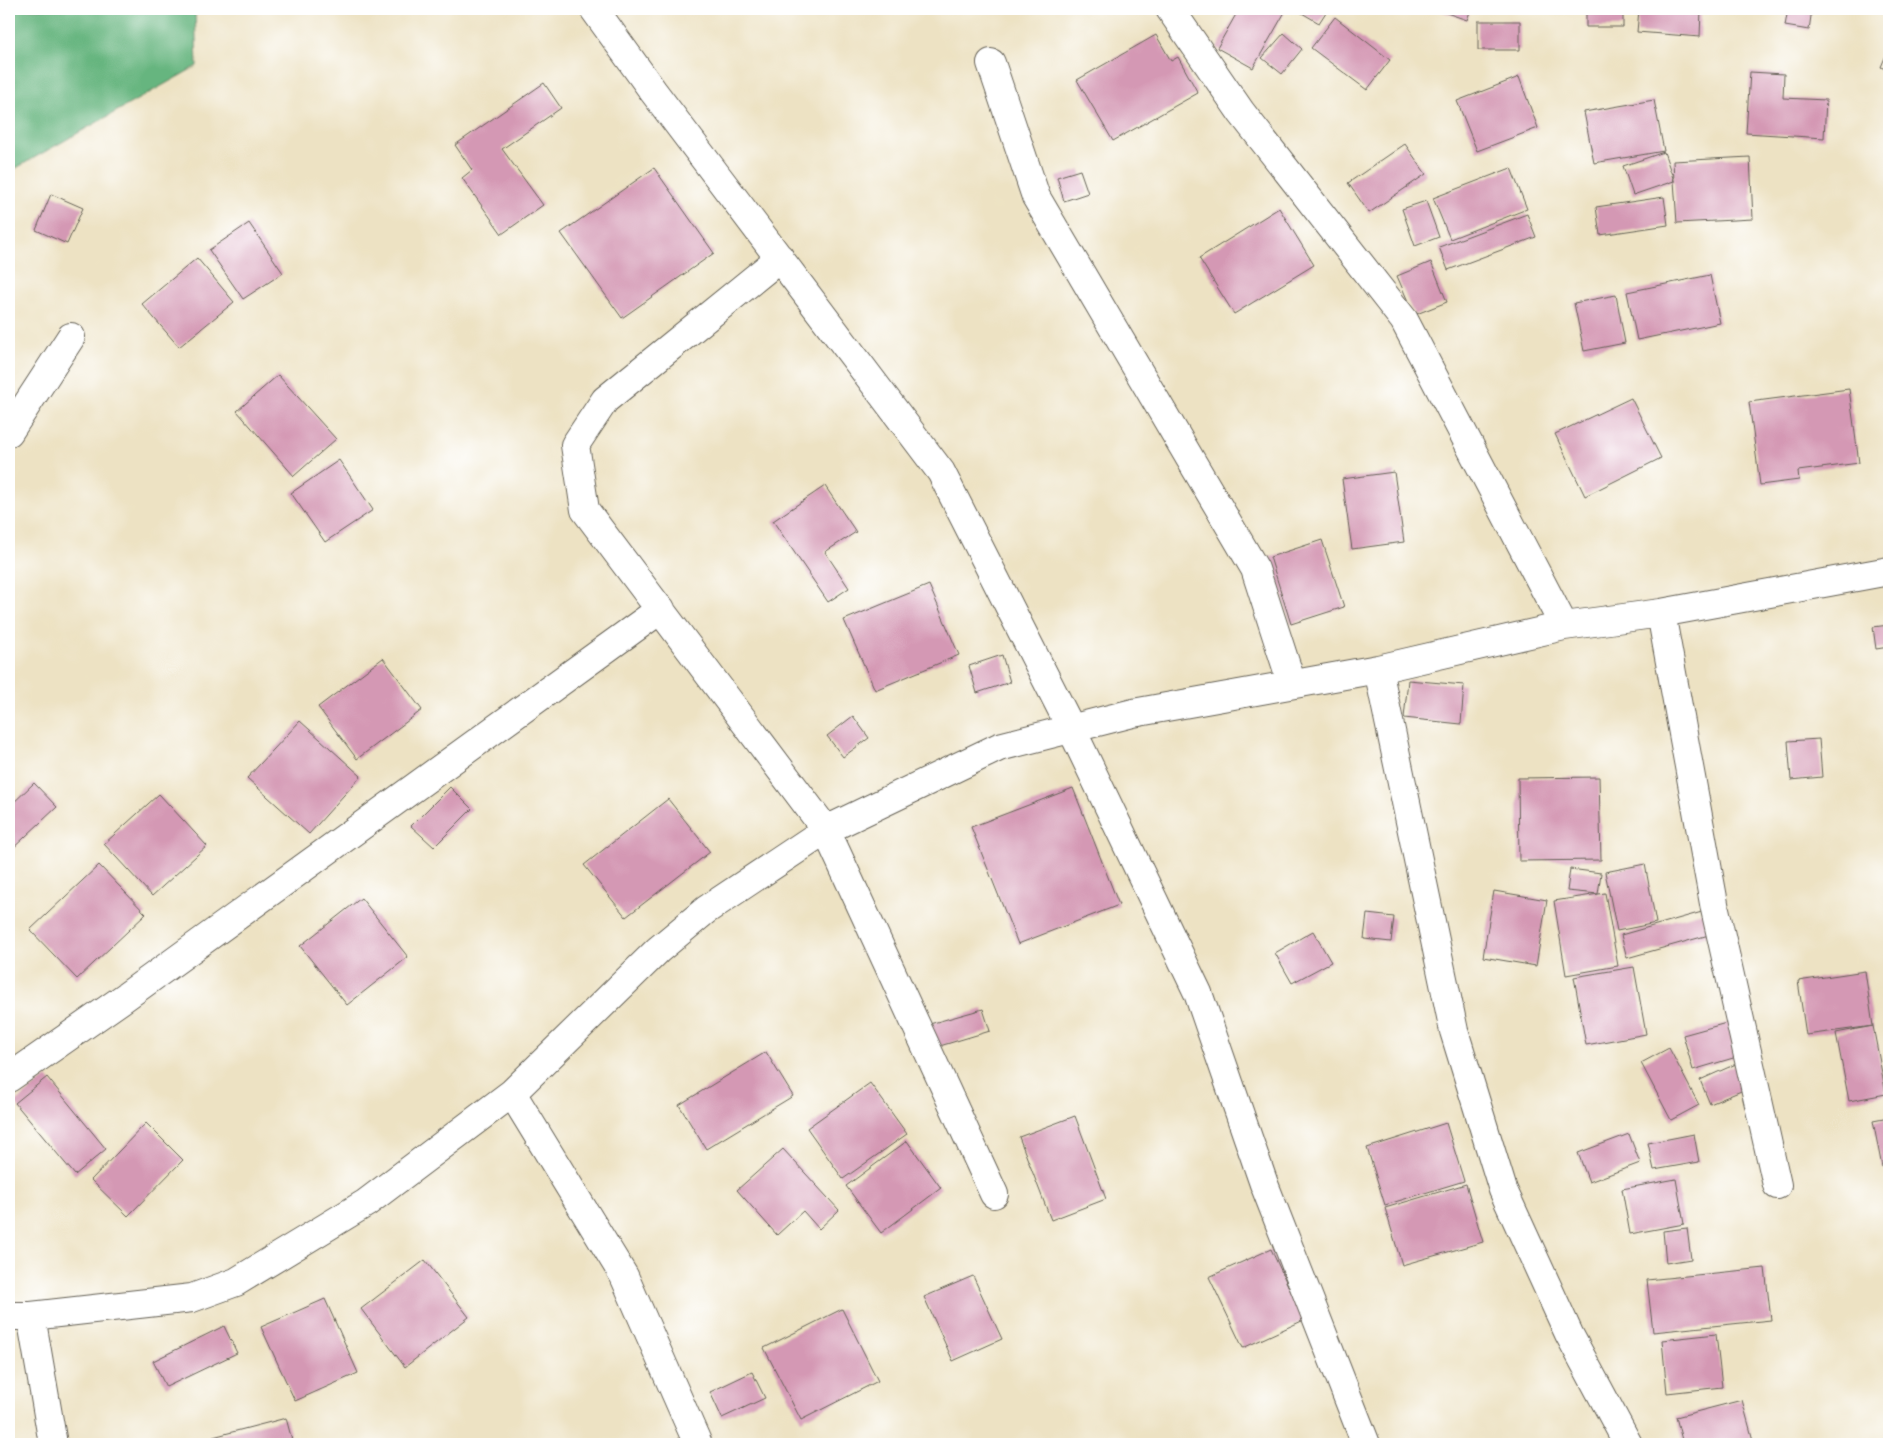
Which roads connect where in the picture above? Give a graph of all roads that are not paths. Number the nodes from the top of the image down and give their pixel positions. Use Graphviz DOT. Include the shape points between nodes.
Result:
graph roads {
  1 [pos="594,9"];
  2 [pos="1170,9"];
  3 [pos="991,63"];
  4 [pos="780,258"];
  5 [pos="71,337"];
  6 [pos="9,432"];
  7 [pos="1889,571"];
  8 [pos="660,609"];
  9 [pos="1661,613"];
  10 [pos="1564,626"];
  11 [pos="1378,669"];
  12 [pos="1292,684"];
  13 [pos="1071,728"];
  14 [pos="826,830"];
  15 [pos="9,1078"];
  16 [pos="512,1093"];
  17 [pos="1777,1185"];
  18 [pos="994,1194"];
  19 [pos="20,1316"];
  20 [pos="53,1444"];
  21 [pos="698,1444"];
  22 [pos="1366,1444"];
  23 [pos="1628,1444"];
  1 -- 4 [label="street"];
  2 -- 10 [label="street" via="1241,112 1404,320"];
  3 -- 12 [label="street" via="1036,196 1254,569"];
  4 -- 8 [label="street" via="605,400 576,445 586,510"];
  4 -- 13 [label="street" via="941,472"];
  5 -- 6 [label="street"];
  7 -- 9 [label="street"];
  8 -- 14 [label="street"];
  8 -- 15 [label="street"];
  9 -- 10 [label="street"];
  9 -- 17 [label="street" via="1715,909"];
  10 -- 11 [label="street"];
  11 -- 12 [label="street"];
  11 -- 23 [label="street" via="1454,1031 1503,1190 1569,1334"];
  12 -- 13 [label="street" via="1133,713"];
  13 -- 14 [label="street" via="999,747"];
  13 -- 22 [label="street" via="1198,993 1264,1184"];
  14 -- 16 [label="street" via="706,910 658,950"];
  14 -- 18 [label="street"];
  16 -- 19 [label="street" via="366,1203 236,1282 192,1298"];
  16 -- 21 [label="street" via="624,1276"];
  19 -- 20 [label="street"];
}
